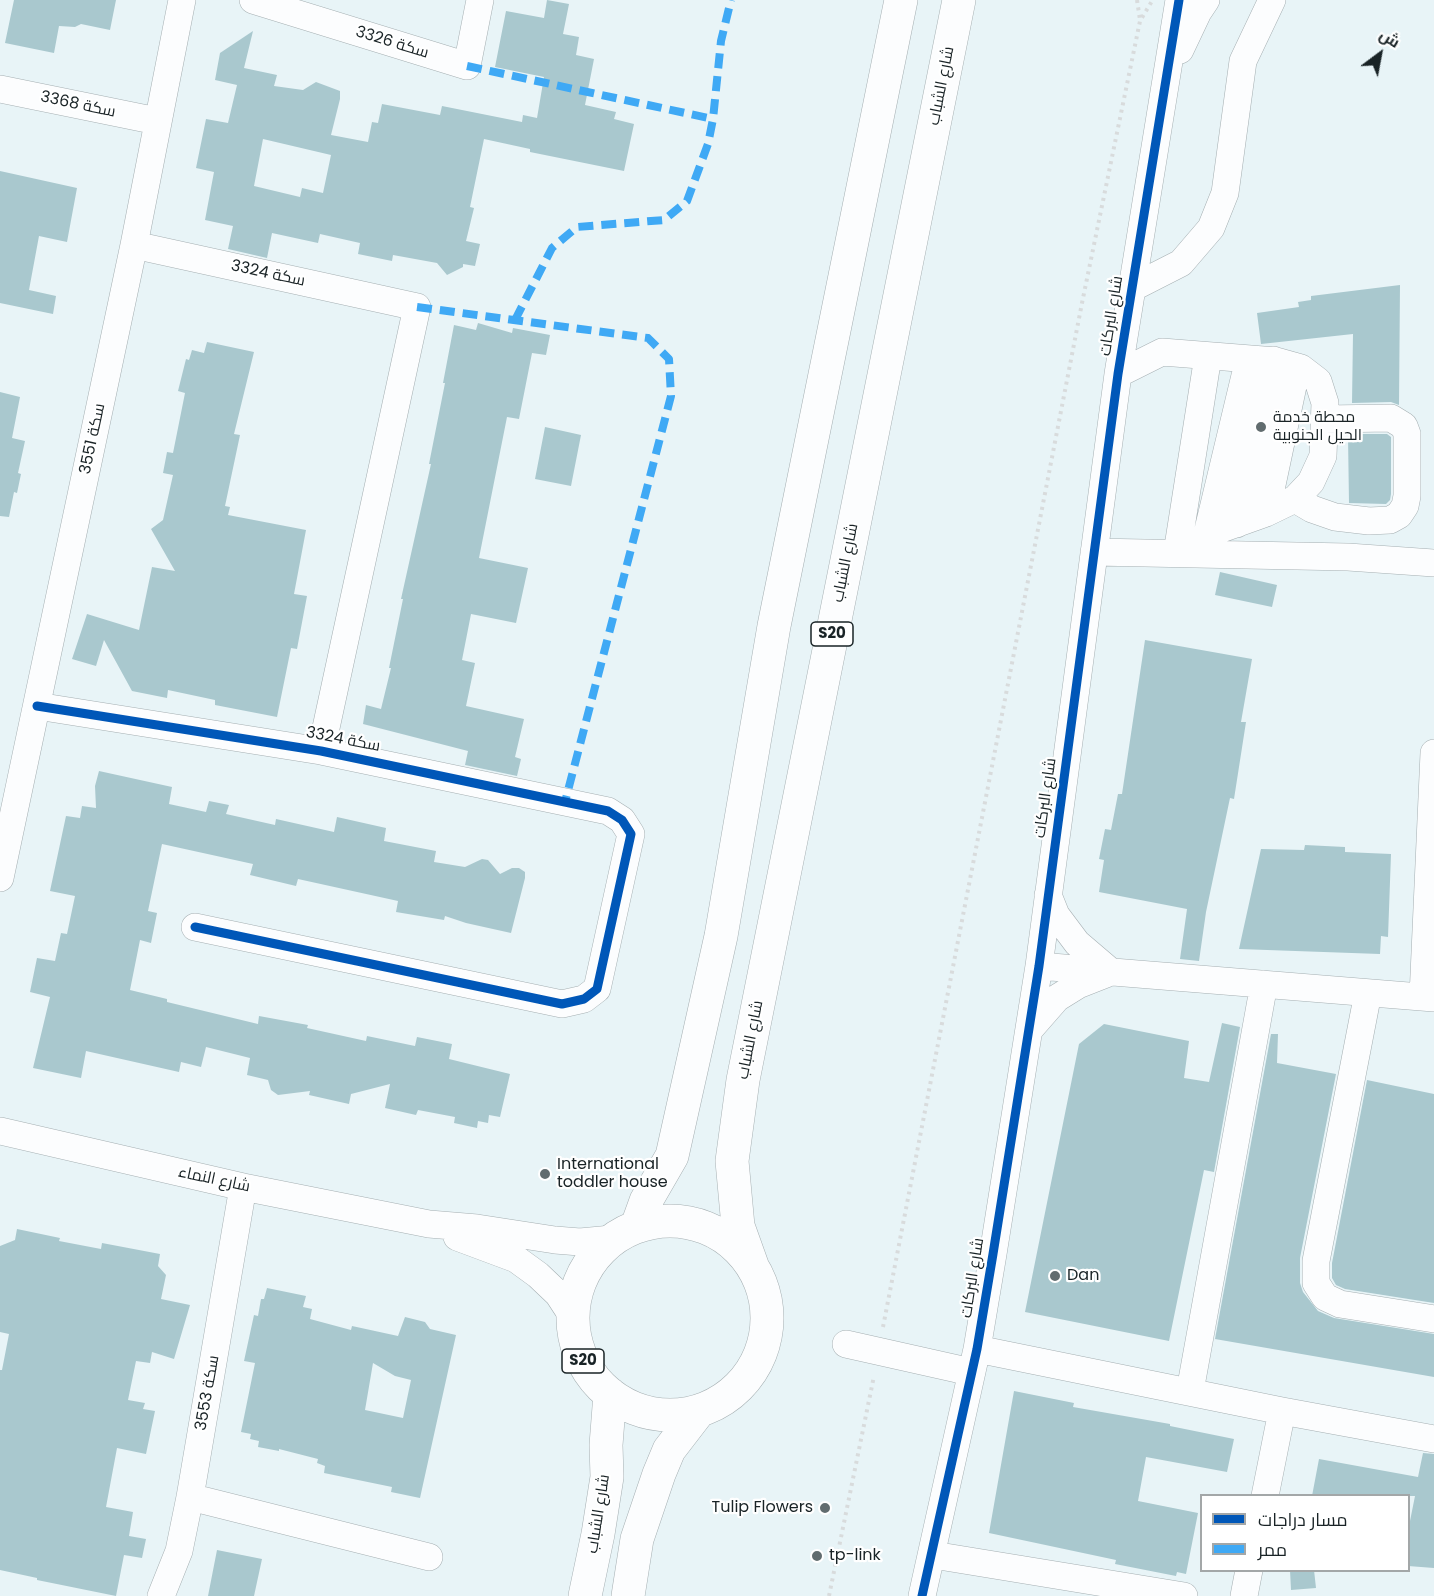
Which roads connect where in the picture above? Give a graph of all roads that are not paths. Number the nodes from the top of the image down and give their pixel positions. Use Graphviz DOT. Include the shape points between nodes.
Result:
graph roads {
  1 [pos="182,0"];
  2 [pos="253,0"];
  3 [pos="480,0"];
  4 [pos="901,0"];
  5 [pos="959,0"];
  6 [pos="1179,0"];
  7 [pos="1206,0"];
  8 [pos="1272,0"];
  9 [pos="1166,81"];
  10 [pos="0,89"];
  11 [pos="157,121"];
  12 [pos="134,245"];
  13 [pos="1132,288"];
  14 [pos="1127,323"];
  15 [pos="1162,352"];
  16 [pos="1208,356"];
  17 [pos="1273,362"];
  18 [pos="1118,374"];
  19 [pos="1325,419"];
  20 [pos="1295,499"];
  21 [pos="1266,513"];
  22 [pos="1237,524"];
  23 [pos="1192,546"];
  24 [pos="1094,552"];
  25 [pos="1434,563"];
  26 [pos="37,706"];
  27 [pos="321,751"];
  28 [pos="1434,753"];
  29 [pos="7,805"];
  30 [pos="0,878"];
  31 [pos="1048,895"];
  32 [pos="195,927"];
  33 [pos="1039,966"];
  34 [pos="1111,972"];
  35 [pos="1264,984"];
  36 [pos="1368,993"];
  37 [pos="1429,997"];
  38 [pos="1029,1030"];
  39 [pos="0,1131"];
  40 [pos="243,1187"];
  41 [pos="429,1224"];
  42 [pos="625,1233"];
  43 [pos="753,1268"];
  44 [pos="573,1317"];
  45 [pos="1434,1319"];
  46 [pos="846,1344"];
  47 [pos="974,1360"];
  48 [pos="1190,1391"];
  49 [pos="610,1394"];
  50 [pos="699,1411"];
  51 [pos="1282,1411"];
  52 [pos="1434,1439"];
  53 [pos="1264,1494"];
  54 [pos="190,1497"];
  55 [pos="933,1555"];
  56 [pos="429,1557"];
  57 [pos="1249,1572"];
  58 [pos="161,1596"];
  59 [pos="585,1596"];
  60 [pos="628,1596"];
  61 [pos="922,1596"];
  62 [pos="1184,1596"];
  63 [pos="1244,1596"];
  1 -- 11 [label="street, سكة 3551"];
  2 -- 3 [label="street, سكة 3326" via="467,66"];
  4 -- 42 [label="main road, S20" via="774,626 721,936 672,1156"];
  5 -- 43 [label="main road, شارع الشباب / S20" via="743,1080 732,1161 738,1226"];
  6 -- 9 [label="street, شارع البركات"];
  7 -- 9 [label="street"];
  8 -- 13 [label="street" via="1244,62 1225,193 1211,228 1181,263"];
  9 -- 13 [label="street, شارع البركات"];
  10 -- 11 [label="street, سكة 3368"];
  11 -- 12 [label="street, سكة 3551"];
  12 -- 26 [label="street, سكة 3551"];
  12 -- 27 [label="street, سكة 3324" via="417,307"];
  13 -- 14 [label="street, شارع البركات"];
  14 -- 15 [label="street"];
  14 -- 18 [label="street, شارع البركات"];
  15 -- 16 [label="street"];
  15 -- 18 [label="street"];
  16 -- 17 [label="street"];
  16 -- 23 [label="street"];
  17 -- 19 [label="street" via="1318,381 1326,403"];
  17 -- 21 [label="street"];
  17 -- 22 [label="street"];
  17 -- 23 [label="street"];
  18 -- 24 [label="street, شارع البركات"];
  19 -- 20 [label="street" via="1323,456 1311,482"];
  19 -- 20 [label="street" via="1390,418 1404,426 1405,506 1390,520 1369,522 1335,517"];
  20 -- 21 [label="street"];
  21 -- 22 [label="street"];
  22 -- 23 [label="street"];
  23 -- 24 [label="street"];
  23 -- 25 [label="street"];
  24 -- 31 [label="street, شارع البركات"];
  26 -- 27 [label="street, سكة 3324"];
  26 -- 29 [label="street, سكة 3551"];
  27 -- 32 [label="street, سكة 3324" via="608,810 622,820 631,834 597,989 584,999 562,1004"];
  28 -- 37 [label="street"];
  29 -- 30 [label="street, سكة 3551"];
  31 -- 33 [label="street, شارع البركات"];
  31 -- 34 [label="street" via="1056,915 1077,943"];
  33 -- 34 [label="street"];
  33 -- 38 [label="street, شارع البركات"];
  34 -- 35 [label="street"];
  34 -- 38 [label="street" via="1057,998"];
  35 -- 36 [label="street"];
  35 -- 48 [label="street"];
  36 -- 37 [label="street"];
  36 -- 45 [label="street" via="1316,1261 1316,1282 1324,1297 1340,1304"];
  38 -- 47 [label="street, شارع البركات"];
  39 -- 40 [label="street, شارع النماء"];
  40 -- 41 [label="street, شارع النماء"];
  40 -- 54 [label="street, سكة 3553"];
  41 -- 42 [label="street, شارع النماء" via="580,1242"];
  41 -- 44 [label="street, شارع النماء" via="516,1259 558,1294"];
  42 -- 43 [label="main road, S20" via="663,1221 689,1223 714,1232 736,1247"];
  42 -- 44 [label="main road, S20" via="596,1255 583,1274 575,1295"];
  43 -- 50 [label="main road, S20" via="766,1310 765,1339 759,1358 735,1390"];
  44 -- 49 [label="main road, S20" via="582,1360"];
  46 -- 47 [label="street"];
  47 -- 48 [label="street"];
  47 -- 55 [label="street, شارع البركات"];
  48 -- 51 [label="street"];
  49 -- 50 [label="main road, S20" via="638,1409 668,1415"];
  49 -- 59 [label="main road, شارع الشباب / S20" via="607,1477"];
  50 -- 60 [label="main road, S20" via="669,1450 659,1474 637,1539"];
  51 -- 52 [label="street"];
  51 -- 53 [label="street"];
  54 -- 56 [label="street"];
  54 -- 58 [label="street, سكة 3553" via="178,1551"];
  55 -- 61 [label="street, شارع البركات"];
  55 -- 62 [label="street"];
  57 -- 63 [label="street"];
}
